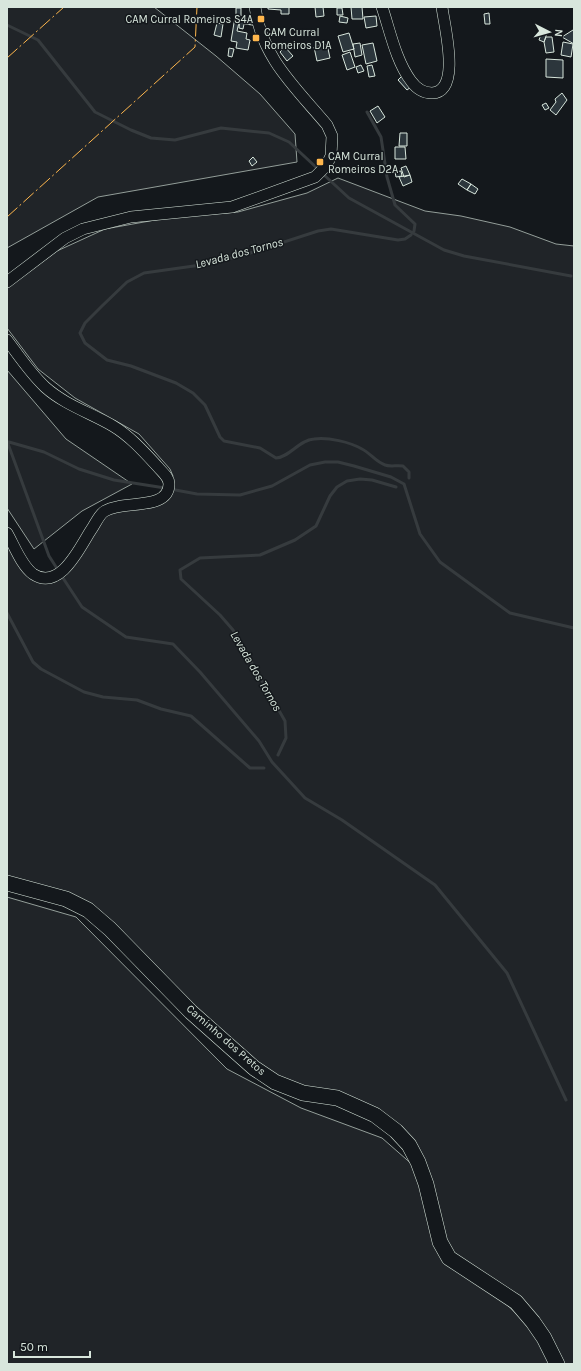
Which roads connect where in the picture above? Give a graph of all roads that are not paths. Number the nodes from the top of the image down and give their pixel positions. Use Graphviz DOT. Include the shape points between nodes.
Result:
graph roads {
  1 [pos="255,7"];
  2 [pos="382,7"];
  3 [pos="442,7"];
  4 [pos="7,282"];
  5 [pos="7,340"];
  6 [pos="7,533"];
  7 [pos="7,883"];
  8 [pos="557,1364"];
  1 -- 4 [label="street" via="259,31 271,57 327,125 332,136 331,156 318,175 232,207 131,217 84,229 65,238"];
  2 -- 3 [label="street" via="407,75 418,89 431,93 443,88 449,74 450,62"];
  5 -- 6 [label="street" via="46,388 69,404 114,427 134,443 168,478 169,485 162,498 152,503 119,505 104,511 69,565 54,577 46,578 33,574"];
  7 -- 8 [label="main road, Caminho dos Pretos" via="66,900 88,910 110,928 191,1012 254,1068 275,1082 303,1093 337,1098 375,1115 396,1130 418,1162 440,1242 449,1258 516,1302 544,1338"];
}
